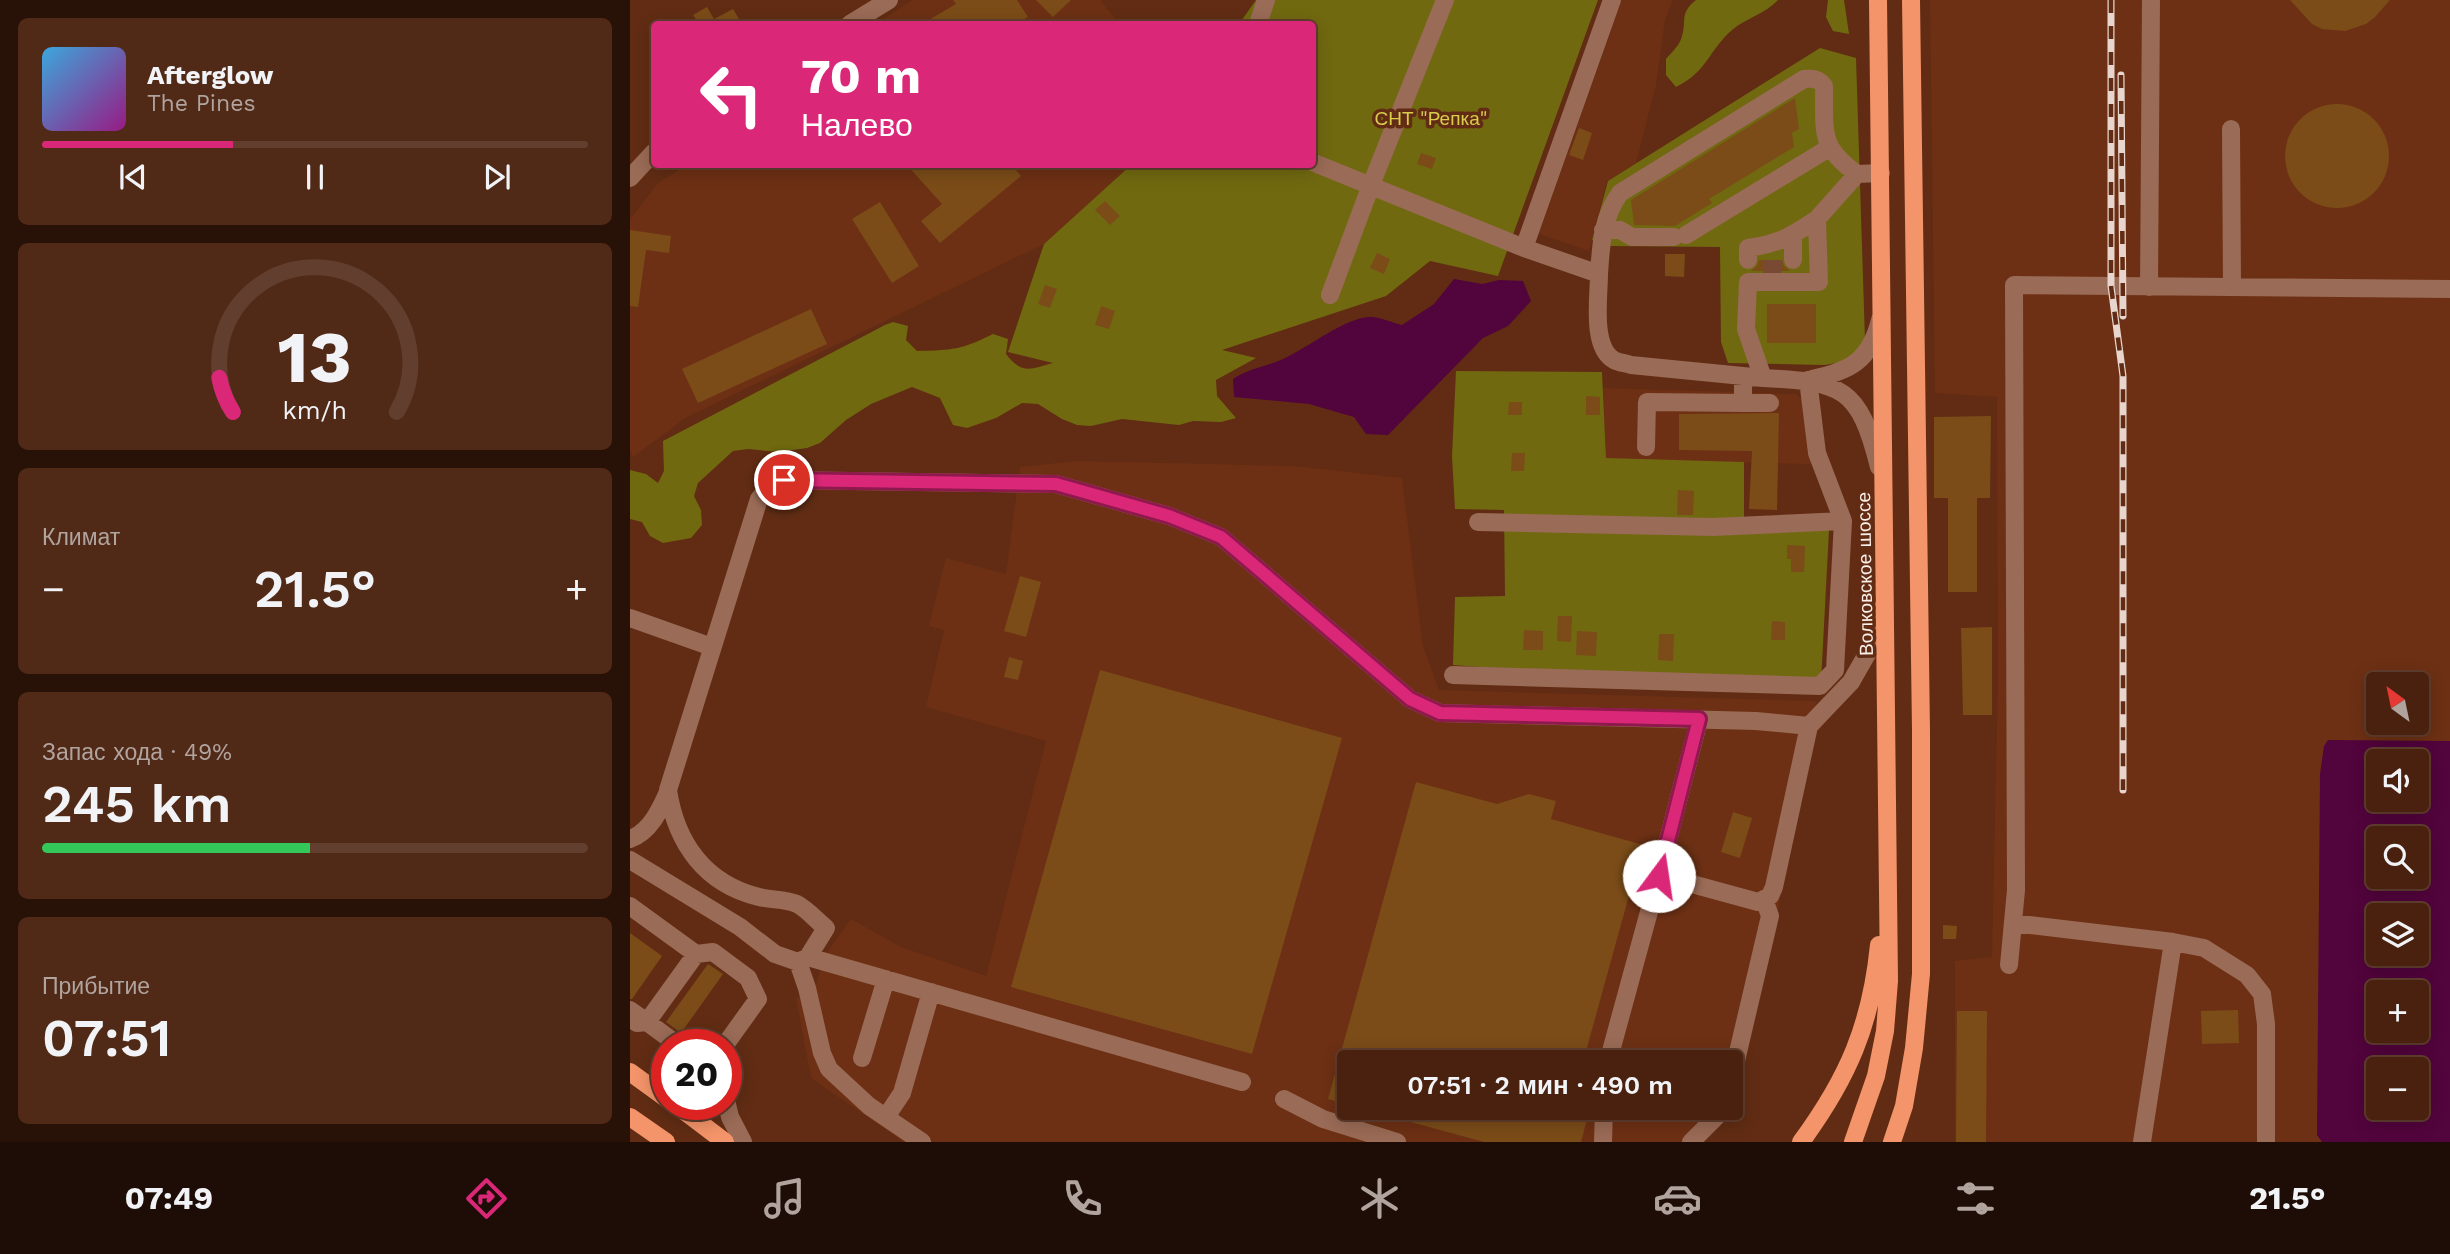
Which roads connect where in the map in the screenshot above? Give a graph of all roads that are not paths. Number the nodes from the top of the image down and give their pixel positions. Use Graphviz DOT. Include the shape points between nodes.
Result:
graph roads {
  1 [pos="889,0"];
  2 [pos="1266,0"];
  3 [pos="1445,0"];
  4 [pos="1612,0"];
  5 [pos="1878,0"];
  6 [pos="1912,0"];
  7 [pos="2151,0"];
  8 [pos="855,21"];
  9 [pos="1259,21"];
  10 [pos="2231,130"];
  11 [pos="1829,148"];
  12 [pos="651,155"];
  13 [pos="1316,164"];
  14 [pos="1881,173"];
  15 [pos="1857,174"];
  16 [pos="630,178"];
  17 [pos="1371,185"];
  18 [pos="1817,219"];
  19 [pos="1603,230"];
  20 [pos="1793,236"];
  21 [pos="1524,248"];
  22 [pos="1772,265"];
  23 [pos="1748,272"];
  24 [pos="1793,272"];
  25 [pos="1599,274"];
  26 [pos="2150,286"];
  27 [pos="2232,287"];
  28 [pos="2450,289"];
  29 [pos="1330,295"];
  30 [pos="1882,310"];
  31 [pos="1744,376"];
  32 [pos="1763,378"];
  33 [pos="1808,380"];
  34 [pos="1743,403"];
  35 [pos="1770,403"];
  36 [pos="1646,447"];
  37 [pos="1884,487"];
  38 [pos="1843,521"];
  39 [pos="1478,522"];
  40 [pos="1886,596"];
  41 [pos="630,618"];
  42 [pos="712,647"];
  43 [pos="1453,676"];
  44 [pos="1699,719"];
  45 [pos="1809,726"];
  46 [pos="668,790"];
  47 [pos="630,839"];
  48 [pos="1889,844"];
  49 [pos="630,860"];
  50 [pos="1659,876"];
  51 [pos="1764,899"];
  52 [pos="630,906"];
  53 [pos="2013,923"];
  54 [pos="2173,942"];
  55 [pos="696,954"];
  56 [pos="803,960"];
  57 [pos="2009,965"];
  58 [pos="886,979"];
  59 [pos="931,992"];
  60 [pos="630,1010"];
  61 [pos="638,1023"];
  62 [pos="736,1029"];
  63 [pos="1611,1050"];
  64 [pos="1739,1050"];
  65 [pos="862,1058"];
  66 [pos="630,1072"];
  67 [pos="1242,1082"];
  68 [pos="651,1087"];
  69 [pos="1284,1099"];
  70 [pos="630,1117"];
  71 [pos="886,1118"];
  72 [pos="696,1120"];
  73 [pos="731,1120"];
  74 [pos="1604,1120"];
  75 [pos="1713,1120"];
  76 [pos="666,1142"];
  77 [pos="725,1142"];
  78 [pos="743,1142"];
  79 [pos="922,1142"];
  80 [pos="1397,1142"];
  81 [pos="1603,1142"];
  82 [pos="1692,1142"];
  83 [pos="1801,1142"];
  84 [pos="1853,1142"];
  85 [pos="1892,1142"];
  86 [pos="2142,1142"];
  87 [pos="2266,1142"];
  1 -- 8 [label="street"];
  2 -- 9 [label="street"];
  3 -- 17 [label="street"];
  4 -- 21 [label="street"];
  5 -- 14 [label="main road, Волковское шоссе"];
  6 -- 85 [label="main road" via="1921,974 1904,1106"];
  7 -- 26 [label="street"];
  10 -- 27 [label="street"];
  11 -- 15 [label="street"];
  11 -- 19 [label="street" via="1680,236 1632,237 1620,230"];
  11 -- 19 [label="street" via="1824,86 1813,78 1804,79 1620,192"];
  12 -- 16 [label="street"];
  13 -- 17 [label="street"];
  14 -- 15 [label="street"];
  14 -- 30 [label="main road, Волковское шоссе"];
  15 -- 18 [label="street"];
  17 -- 21 [label="street"];
  17 -- 29 [label="street"];
  18 -- 20 [label="street"];
  18 -- 24 [label="street" via="1819,282"];
  19 -- 25 [label="street"];
  20 -- 22 [label="street"];
  20 -- 24 [label="street"];
  21 -- 25 [label="street"];
  22 -- 23 [label="street"];
  22 -- 23 [label="street" via="1748,248"];
  22 -- 24 [label="street"];
  23 -- 32 [label="street" via="1746,329"];
  25 -- 31 [label="street" via="1599,334 1603,351 1614,360"];
  26 -- 27 [label="street"];
  26 -- 53 [label="street" via="2014,285"];
  27 -- 28 [label="street"];
  30 -- 33 [label="street" via="1877,333 1860,361"];
  30 -- 37 [label="main road, Волковское шоссе"];
  31 -- 32 [label="street"];
  31 -- 34 [label="street"];
  32 -- 33 [label="street"];
  33 -- 37 [label="street" via="1844,393 1862,414"];
  33 -- 38 [label="street" via="1817,453"];
  34 -- 35 [label="street"];
  34 -- 36 [label="street" via="1647,402"];
  37 -- 40 [label="main road, Волковское шоссе"];
  38 -- 39 [label="street" via="1713,527"];
  38 -- 43 [label="street" via="1835,670 1820,686"];
  40 -- 45 [label="street" via="1871,647 1851,682"];
  40 -- 48 [label="main road, Волковское шоссе"];
  41 -- 42 [label="street"];
  42 -- 44 [label="street" via="759,499 770,485 784,480 1056,484 1169,516 1221,537 1410,699 1440,713"];
  42 -- 46 [label="street"];
  44 -- 45 [label="street"];
  44 -- 50 [label="street"];
  45 -- 51 [label="street" via="1774,887"];
  46 -- 47 [label="street" via="659,814"];
  46 -- 56 [label="street" via="671,811 691,855 718,880 757,897 796,904 826,928"];
  48 -- 83 [label="main road" via="1876,975 1863,1027 1849,1066"];
  48 -- 84 [label="main road, Волковское шоссе" via="1885,1031 1876,1076"];
  49 -- 56 [label="street" via="740,927 775,954"];
  50 -- 51 [label="street" via="1758,902"];
  50 -- 63 [label="street"];
  51 -- 64 [label="street" via="1770,916"];
  52 -- 55 [label="street"];
  53 -- 54 [label="street"];
  53 -- 57 [label="street"];
  54 -- 86 [label="street"];
  54 -- 87 [label="street" via="2204,948 2247,975 2262,994"];
  55 -- 61 [label="street"];
  55 -- 62 [label="street" via="713,952 748,978 758,999"];
  56 -- 58 [label="street"];
  56 -- 71 [label="street" via="829,1069"];
  58 -- 59 [label="street"];
  58 -- 65 [label="street"];
  59 -- 67 [label="street"];
  59 -- 71 [label="street" via="902,1093"];
  60 -- 61 [label="street"];
  66 -- 68 [label="main road"];
  69 -- 80 [label="street" via="1323,1119"];
  70 -- 76 [label="main road"];
  71 -- 79 [label="street"];
  72 -- 77 [label="main road"];
  73 -- 78 [label="street"];
  74 -- 81 [label="street"];
  75 -- 82 [label="street"];
}
